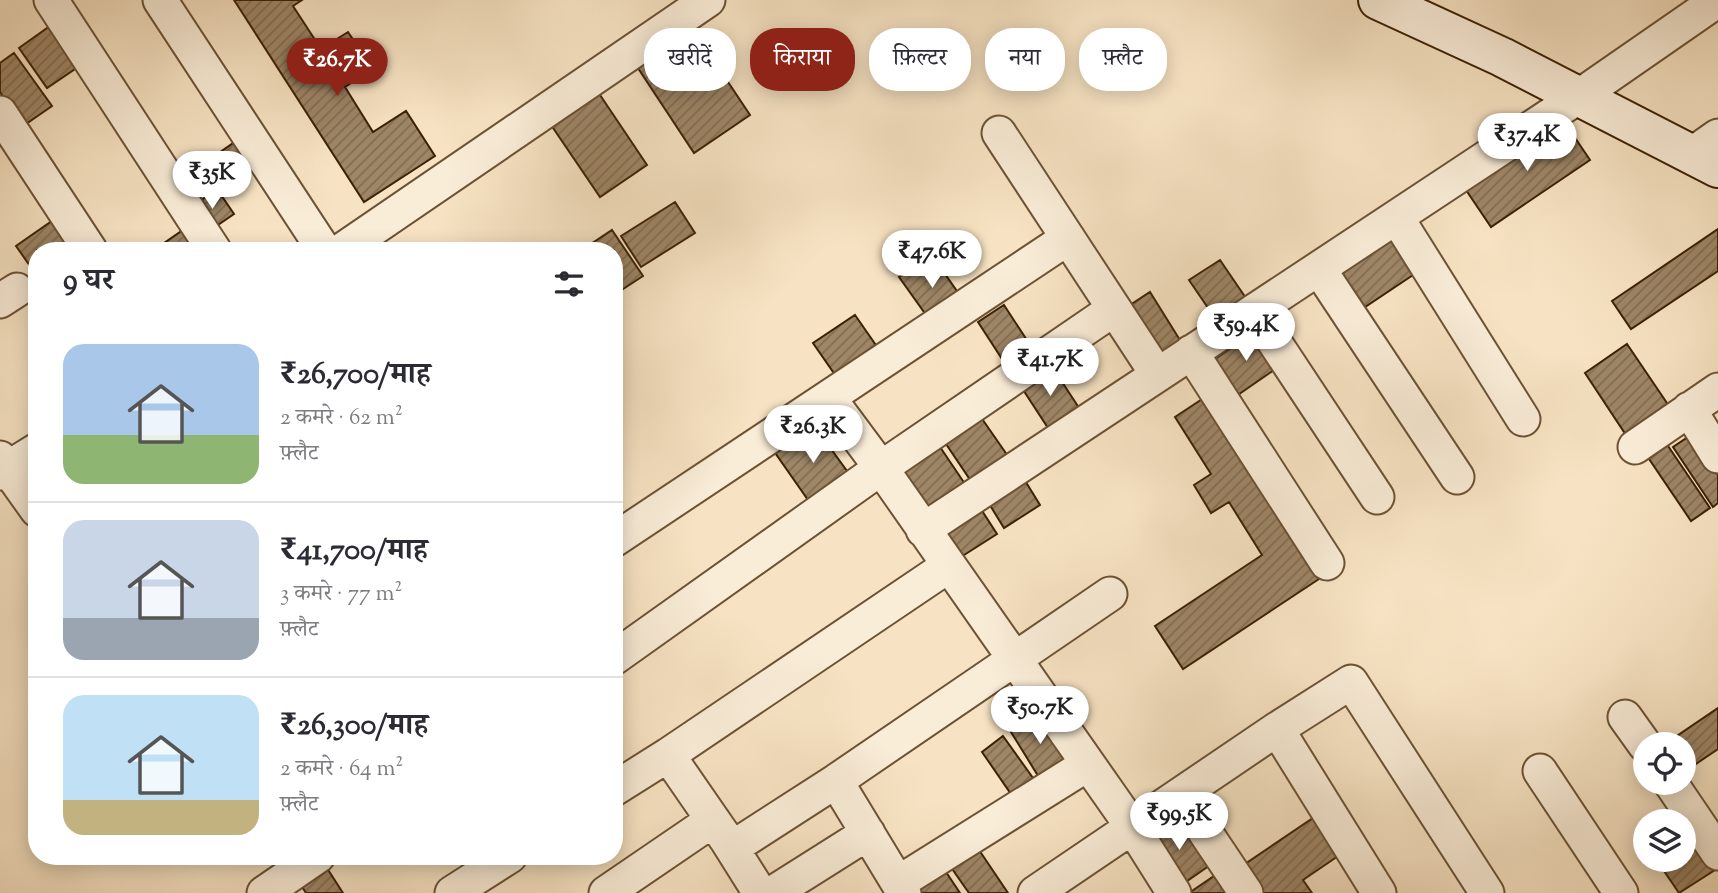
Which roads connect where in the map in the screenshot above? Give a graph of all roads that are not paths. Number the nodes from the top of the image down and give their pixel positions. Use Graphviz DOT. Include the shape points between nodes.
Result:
graph roads {
  1 [pos="51,0"];
  2 [pos="160,0"];
  3 [pos="708,0"];
  4 [pos="1378,0"];
  5 [pos="1718,0"];
  6 [pos="1578,97"];
  7 [pos="0,113"];
  8 [pos="999,133"];
  9 [pos="1709,153"];
  10 [pos="1396,218"];
  11 [pos="1068,238"];
  12 [pos="85,242"];
  13 [pos="209,242"];
  14 [pos="319,242"];
  15 [pos="354,242"];
  16 [pos="1319,269"];
  17 [pos="1114,309"];
  18 [pos="1255,311"];
  19 [pos="1191,352"];
  20 [pos="1157,374"];
  21 [pos="1718,390"];
  22 [pos="829,398"];
  23 [pos="1689,409"];
  24 [pos="1523,419"];
  25 [pos="1635,447"];
  26 [pos="28,454"];
  27 [pos="1718,456"];
  28 [pos="3,467"];
  29 [pos="881,468"];
  30 [pos="1457,477"];
  31 [pos="1377,497"];
  32 [pos="28,499"];
  33 [pos="923,530"];
  34 [pos="623,534"];
  35 [pos="1327,563"];
  36 [pos="948,566"];
  37 [pos="1110,594"];
  38 [pos="623,652"];
  39 [pos="1014,659"];
  40 [pos="1625,717"];
  41 [pos="1277,729"];
  42 [pos="1635,732"];
  43 [pos="668,755"];
  44 [pos="1087,764"];
  45 [pos="1540,771"];
  46 [pos="836,780"];
  47 [pos="623,783"];
  48 [pos="1679,795"];
  49 [pos="1181,796"];
  50 [pos="713,820"];
  51 [pos="1133,828"];
  52 [pos="868,833"];
  53 [pos="732,848"];
  54 [pos="1718,853"];
  55 [pos="304,865"];
  56 [pos="496,865"];
  57 [pos="283,879"];
  58 [pos="901,888"];
  59 [pos="789,889"];
  60 [pos="452,893"];
  61 [pos="606,893"];
  62 [pos="760,893"];
  63 [pos="1035,893"];
  64 [pos="1174,893"];
  65 [pos="1246,893"];
  66 [pos="1380,893"];
  67 [pos="1487,893"];
  68 [pos="1621,893"];
  1 -- 13 [label="street"];
  2 -- 14 [label="street"];
  3 -- 15 [label="street"];
  4 -- 6 [label="street"];
  5 -- 6 [label="street"];
  6 -- 9 [label="street"];
  6 -- 10 [label="street"];
  7 -- 12 [label="street"];
  8 -- 11 [label="street"];
  10 -- 16 [label="street"];
  10 -- 24 [label="street"];
  11 -- 17 [label="street"];
  11 -- 22 [label="street"];
  16 -- 18 [label="street"];
  16 -- 30 [label="street"];
  17 -- 20 [label="street"];
  17 -- 29 [label="street"];
  18 -- 19 [label="street"];
  18 -- 31 [label="street"];
  19 -- 20 [label="street"];
  19 -- 35 [label="street"];
  20 -- 33 [label="street"];
  21 -- 23 [label="street"];
  22 -- 29 [label="street"];
  22 -- 34 [label="street"];
  23 -- 25 [label="street"];
  23 -- 27 [label="street"];
  26 -- 28 [label="street"];
  28 -- 32 [label="street"];
  29 -- 33 [label="street"];
  29 -- 38 [label="street"];
  33 -- 36 [label="street"];
  36 -- 39 [label="street"];
  36 -- 43 [label="street"];
  37 -- 39 [label="street"];
  39 -- 44 [label="street"];
  39 -- 46 [label="street"];
  40 -- 42 [label="street"];
  41 -- 49 [label="street"];
  41 -- 66 [label="street"];
  41 -- 67 [label="street" via="1351,682"];
  43 -- 47 [label="street"];
  43 -- 50 [label="street"];
  44 -- 51 [label="street"];
  44 -- 58 [label="street"];
  45 -- 68 [label="street"];
  46 -- 52 [label="street"];
  46 -- 53 [label="street"];
  48 -- 54 [label="street"];
  49 -- 51 [label="street"];
  49 -- 65 [label="street"];
  50 -- 53 [label="street"];
  50 -- 61 [label="street"];
  51 -- 63 [label="street"];
  51 -- 64 [label="street"];
  52 -- 58 [label="street"];
  52 -- 59 [label="street"];
  53 -- 62 [label="street"];
  55 -- 57 [label="street"];
  56 -- 60 [label="street"];
}
